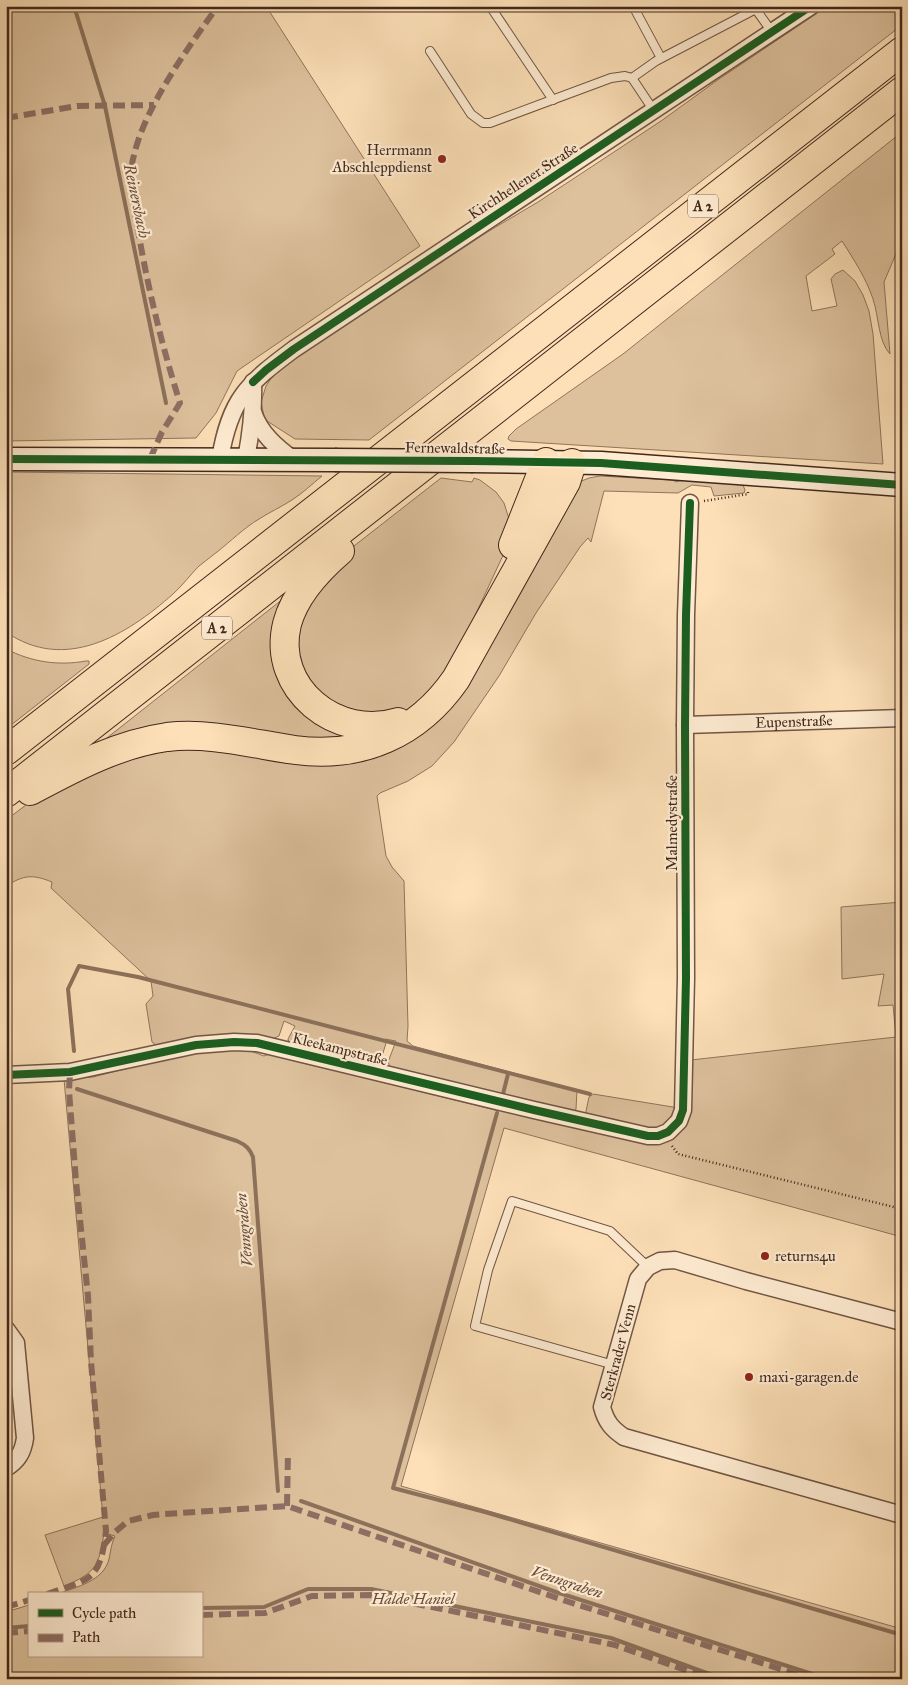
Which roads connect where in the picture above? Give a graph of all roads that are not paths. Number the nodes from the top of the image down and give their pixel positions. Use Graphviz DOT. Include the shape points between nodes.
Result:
graph roads {
  1 [pos="490,6"];
  2 [pos="633,6"];
  3 [pos="811,6"];
  4 [pos="772,32"];
  5 [pos="430,51"];
  6 [pos="902,51"];
  7 [pos="661,58"];
  8 [pos="632,78"];
  9 [pos="902,92"];
  10 [pos="553,100"];
  11 [pos="654,111"];
  12 [pos="253,382"];
  13 [pos="253,412"];
  14 [pos="6,459"];
  15 [pos="220,459"];
  16 [pos="246,459"];
  17 [pos="294,460"];
  18 [pos="429,463"];
  19 [pos="559,463"];
  20 [pos="902,485"];
  21 [pos="690,503"];
  22 [pos="902,718"];
  23 [pos="684,725"];
  24 [pos="6,751"];
  25 [pos="6,793"];
  26 [pos="6,803"];
  27 [pos="6,1075"];
  28 [pos="664,1134"];
  29 [pos="648,1267"];
  30 [pos="902,1322"];
  31 [pos="6,1329"];
  32 [pos="614,1365"];
  33 [pos="6,1468"];
  34 [pos="902,1515"];
  1 -- 10 [label="lane"];
  2 -- 7 [label="lane"];
  3 -- 4 [label="street, Kirchhellener Straße"];
  4 -- 7 [label="lane" via="754,10"];
  4 -- 11 [label="street, Kirchhellener Straße"];
  5 -- 10 [label="lane" via="471,114 483,123 490,124"];
  6 -- 24 [label="highway, A 2"];
  7 -- 8 [label="lane"];
  8 -- 10 [label="lane" via="611,78"];
  8 -- 11 [label="lane"];
  9 -- 18 [label="highway, A 2"];
  11 -- 12 [label="street, Kirchhellener Straße" via="294,349"];
  12 -- 13 [label="street"];
  12 -- 15 [label="street, Kirchhellener Straße" via="230,417"];
  13 -- 16 [label="street"];
  13 -- 17 [label="street" via="262,431"];
  14 -- 15 [label="main road, Fernewaldstraße"];
  15 -- 16 [label="main road, Fernewaldstraße"];
  16 -- 17 [label="main road, Fernewaldstraße"];
  17 -- 19 [label="main road, Fernewaldstraße, bridge"];
  18 -- 19 [label="highway" via="422,486 326,564 298,599 288,622 286,649 296,683 320,711 335,719 374,727 390,724 421,708 448,678 520,530"];
  18 -- 25 [label="highway, A 2"];
  19 -- 20 [label="main road, Fernewaldstraße" via="601,463"];
  19 -- 26 [label="highway" via="566,482 456,679 422,718 373,743 330,751 295,750 210,737 186,736 149,741 100,756"];
  21 -- 23 [label="street, Malmedystraße"];
  22 -- 23 [label="street, Eupenstraße"];
  23 -- 28 [label="street, Malmedystraße" via="686,969 683,1110 676,1126"];
  27 -- 28 [label="street, Kleekampstraße" via="70,1072 196,1045 257,1043 629,1132 648,1136"];
  29 -- 30 [label="street" via="660,1261 674,1260"];
  29 -- 32 [label="street, Sterkrader Venn" via="638,1279"];
  29 -- 32 [label="lane" via="610,1231 512,1201 488,1270 475,1326"];
  31 -- 33 [label="street" via="16,1343 25,1438 18,1459"];
  32 -- 34 [label="street, Sterkrader Venn" via="602,1407 605,1418 624,1437"];
}
